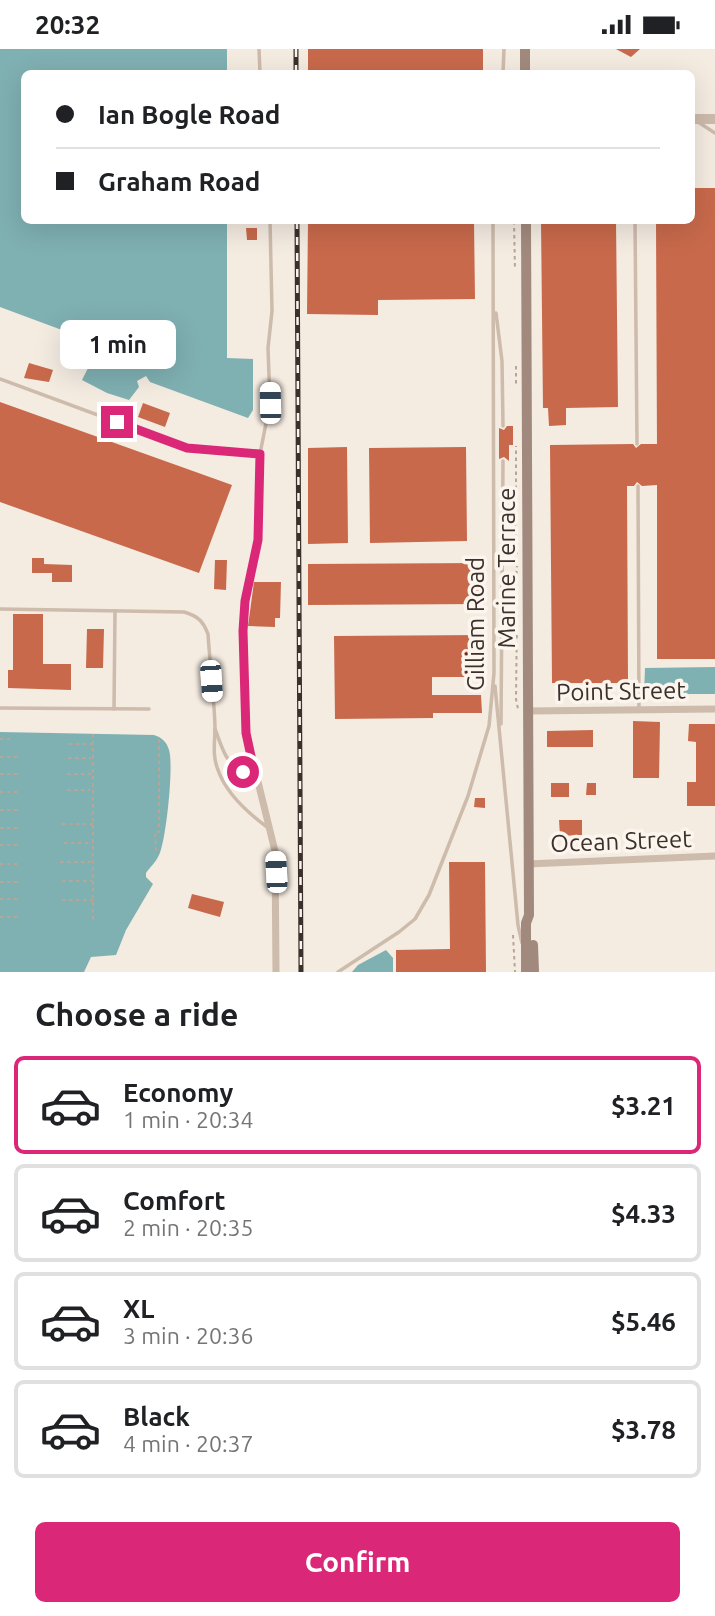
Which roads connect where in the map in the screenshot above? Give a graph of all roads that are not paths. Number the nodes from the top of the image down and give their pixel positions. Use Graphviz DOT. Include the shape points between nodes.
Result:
graph roads {
  1 [pos="259,49"];
  2 [pos="504,49"];
  3 [pos="525,49"];
  4 [pos="260,70"];
  5 [pos="503,70"];
  6 [pos="525,70"];
  7 [pos="695,119"];
  8 [pos="715,119"];
  9 [pos="695,121"];
  10 [pos="715,133"];
  11 [pos="270,224"];
  12 [pos="494,224"];
  13 [pos="526,224"];
  14 [pos="635,224"];
  15 [pos="494,300"];
  16 [pos="0,379"];
  17 [pos="503,426"];
  18 [pos="637,444"];
  19 [pos="260,454"];
  20 [pos="503,461"];
  21 [pos="638,486"];
  22 [pos="0,609"];
  23 [pos="115,611"];
  24 [pos="243,631"];
  25 [pos="494,673"];
  26 [pos="0,708"];
  27 [pos="114,709"];
  28 [pos="149,709"];
  29 [pos="715,709"];
  30 [pos="523,710"];
  31 [pos="639,710"];
  32 [pos="215,727"];
  33 [pos="500,736"];
  34 [pos="254,770"];
  35 [pos="269,829"];
  36 [pos="715,856"];
  37 [pos="528,864"];
  38 [pos="529,915"];
  39 [pos="526,953"];
  40 [pos="276,972"];
  41 [pos="338,972"];
  42 [pos="526,972"];
  43 [pos="534,972"];
  1 -- 4 [label="lane"];
  2 -- 5 [label="lane"];
  3 -- 6 [label="main road"];
  7 -- 8 [label="street"];
  9 -- 10 [label="lane"];
  11 -- 19 [label="lane" via="270,403"];
  12 -- 15 [label="lane, Gilliam Road"];
  13 -- 30 [label="main road, Marine Terrace"];
  14 -- 18 [label="lane"];
  15 -- 17 [label="lane" via="502,361"];
  15 -- 25 [label="lane, Gilliam Road"];
  16 -- 19 [label="lane" via="187,448"];
  19 -- 24 [label="lane" via="258,540"];
  20 -- 33 [label="lane"];
  21 -- 31 [label="lane"];
  22 -- 23 [label="lane"];
  23 -- 27 [label="lane"];
  23 -- 32 [label="lane" via="184,612 196,615 204,624"];
  24 -- 34 [label="street" via="246,733"];
  25 -- 33 [label="lane"];
  25 -- 41 [label="lane, Gilliam Road" via="489,726 468,796 429,895 415,919 400,932"];
  26 -- 27 [label="lane"];
  27 -- 28 [label="lane"];
  29 -- 31 [label="street, Point Street"];
  30 -- 31 [label="street, Point Street"];
  30 -- 37 [label="main road, Marine Terrace"];
  32 -- 34 [label="lane" via="232,767"];
  32 -- 35 [label="lane" via="215,760 222,779 251,815"];
  33 -- 39 [label="lane" via="518,925"];
  34 -- 35 [label="street"];
  35 -- 40 [label="street" via="275,851"];
  36 -- 37 [label="street, Ocean Street"];
  37 -- 38 [label="main road, Marine Terrace"];
  38 -- 39 [label="main road, Marine Terrace"];
  38 -- 43 [label="main road, Marine Terrace"];
  39 -- 42 [label="main road, Marine Terrace"];
}
